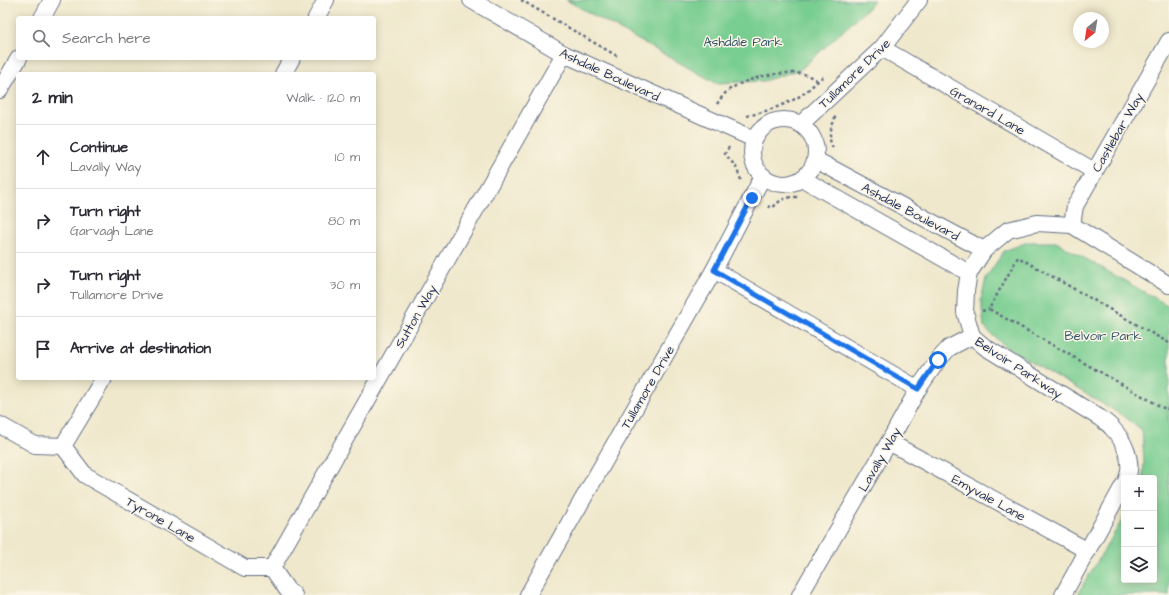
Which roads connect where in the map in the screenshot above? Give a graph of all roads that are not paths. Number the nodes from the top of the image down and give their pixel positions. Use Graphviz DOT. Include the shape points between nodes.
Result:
graph roads {
  1 [pos="52,0"];
  2 [pos="326,0"];
  3 [pos="471,0"];
  4 [pos="919,0"];
  5 [pos="43,16"];
  6 [pos="317,16"];
  7 [pos="1169,41"];
  8 [pos="882,48"];
  9 [pos="564,54"];
  10 [pos="18,60"];
  11 [pos="291,60"];
  12 [pos="284,72"];
  13 [pos="0,90"];
  14 [pos="801,124"];
  15 [pos="754,139"];
  16 [pos="816,160"];
  17 [pos="1094,172"];
  18 [pos="763,176"];
  19 [pos="803,179"];
  20 [pos="1072,225"];
  21 [pos="984,250"];
  22 [pos="714,270"];
  23 [pos="969,273"];
  24 [pos="1169,285"];
  25 [pos="972,336"];
  26 [pos="103,380"];
  27 [pos="918,389"];
  28 [pos="0,425"];
  29 [pos="890,442"];
  30 [pos="63,446"];
  31 [pos="1128,475"];
  32 [pos="1121,490"];
  33 [pos="1088,551"];
  34 [pos="272,568"];
  35 [pos="294,595"];
  36 [pos="528,595"];
  37 [pos="800,595"];
  38 [pos="1064,595"];
  1 -- 5 [label="street"];
  2 -- 6 [label="street"];
  3 -- 9 [label="street, Ashdale Boulevard"];
  4 -- 8 [label="street, Tullamore Drive"];
  7 -- 17 [label="street, Castlebar Way"];
  8 -- 14 [label="street, Tullamore Drive"];
  8 -- 17 [label="street, Granard Lane"];
  9 -- 15 [label="street, Ashdale Boulevard"];
  9 -- 34 [label="street, Sutton Way"];
  10 -- 13 [label="street"];
  11 -- 12 [label="street"];
  14 -- 15 [label="street" via="792,120 770,123 760,130"];
  14 -- 16 [label="street" via="815,141"];
  15 -- 18 [label="street" via="752,157 756,168"];
  16 -- 19 [label="street" via="812,170"];
  16 -- 21 [label="street, Ashdale Boulevard"];
  17 -- 20 [label="street, Castlebar Way" via="1075,206"];
  18 -- 19 [label="street" via="770,182 782,184 793,184"];
  18 -- 22 [label="street, Tullamore Drive"];
  19 -- 23 [label="street, Ashdale Boulevard"];
  20 -- 21 [label="street, Belvoir Parkway" via="1037,223 1008,230"];
  20 -- 24 [label="street, Belvoir Parkway"];
  21 -- 23 [label="street, Belvoir Parkway"];
  22 -- 27 [label="street"];
  22 -- 36 [label="street, Tullamore Drive"];
  23 -- 25 [label="street, Belvoir Parkway" via="965,312"];
  25 -- 27 [label="street, Lavally Way" via="949,348"];
  25 -- 31 [label="street, Belvoir Parkway" via="985,347 1113,428 1128,456"];
  26 -- 30 [label="street"];
  27 -- 29 [label="street, Lavally Way"];
  28 -- 30 [label="street" via="35,445"];
  29 -- 33 [label="street, Emyvale Lane"];
  29 -- 37 [label="street, Lavally Way"];
  30 -- 34 [label="street, Tyrone Lane" via="85,475 244,568"];
  32 -- 33 [label="street"];
  33 -- 38 [label="street"];
  34 -- 35 [label="street" via="288,591"];
}
